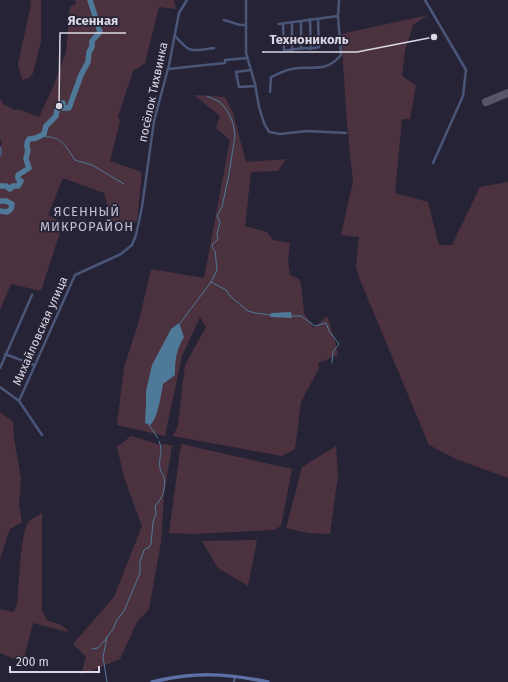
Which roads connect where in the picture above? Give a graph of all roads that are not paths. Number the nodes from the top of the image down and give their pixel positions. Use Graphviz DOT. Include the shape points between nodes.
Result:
graph roads {
  1 [pos="187,0"];
  2 [pos="246,0"];
  3 [pos="339,0"];
  4 [pos="425,0"];
  5 [pos="338,16"];
  6 [pos="310,19"];
  7 [pos="318,19"];
  8 [pos="224,20"];
  9 [pos="300,21"];
  10 [pos="292,22"];
  11 [pos="283,23"];
  12 [pos="279,24"];
  13 [pos="246,25"];
  14 [pos="174,36"];
  15 [pos="214,48"];
  16 [pos="301,49"];
  17 [pos="311,49"];
  18 [pos="292,51"];
  19 [pos="247,58"];
  20 [pos="168,69"];
  21 [pos="250,70"];
  22 [pos="255,86"];
  23 [pos="270,92"];
  24 [pos="346,133"];
  25 [pos="0,147"];
  26 [pos="0,155"];
  27 [pos="433,163"];
  28 [pos="75,275"];
  29 [pos="32,295"];
  30 [pos="5,354"];
  31 [pos="34,365"];
  32 [pos="0,368"];
  33 [pos="0,387"];
  34 [pos="19,401"];
  35 [pos="42,435"];
  36 [pos="235,675"];
  37 [pos="152,682"];
  38 [pos="234,682"];
  39 [pos="268,682"];
  1 -- 14 [label="street, посёлок Тихвинка" via="179,13"];
  2 -- 13 [label="street"];
  3 -- 5 [label="street"];
  4 -- 27 [label="street" via="466,70 463,96"];
  5 -- 7 [label="street"];
  5 -- 23 [label="street" via="341,55 335,62 326,67 291,69 271,77"];
  6 -- 7 [label="street"];
  6 -- 9 [label="street"];
  6 -- 17 [label="street"];
  7 -- 17 [label="street" via="319,47"];
  8 -- 13 [label="street"];
  9 -- 10 [label="street"];
  9 -- 16 [label="street"];
  10 -- 11 [label="street"];
  10 -- 18 [label="street"];
  11 -- 12 [label="street"];
  11 -- 18 [label="street" via="284,50"];
  13 -- 19 [label="street"];
  14 -- 15 [label="street" via="186,49"];
  14 -- 20 [label="street, посёлок Тихвинка"];
  16 -- 17 [label="street"];
  16 -- 18 [label="street"];
  19 -- 20 [label="street"];
  19 -- 21 [label="street"];
  20 -- 28 [label="street, посёлок Тихвинка" via="154,120 142,207 132,245 121,254"];
  21 -- 22 [label="street"];
  21 -- 22 [label="street" via="236,72 238,87"];
  22 -- 24 [label="street" via="259,107 269,132"];
  25 -- 26 [label="street"];
  28 -- 31 [label="street, Михайловская улица"];
  29 -- 30 [label="street"];
  30 -- 31 [label="street"];
  30 -- 32 [label="street"];
  31 -- 34 [label="street, Михайловская улица"];
  33 -- 34 [label="street"];
  34 -- 35 [label="street, Михайловская улица"];
  36 -- 37 [label="main road" via="174,676"];
  36 -- 38 [label="street"];
  36 -- 39 [label="main road"];
}
